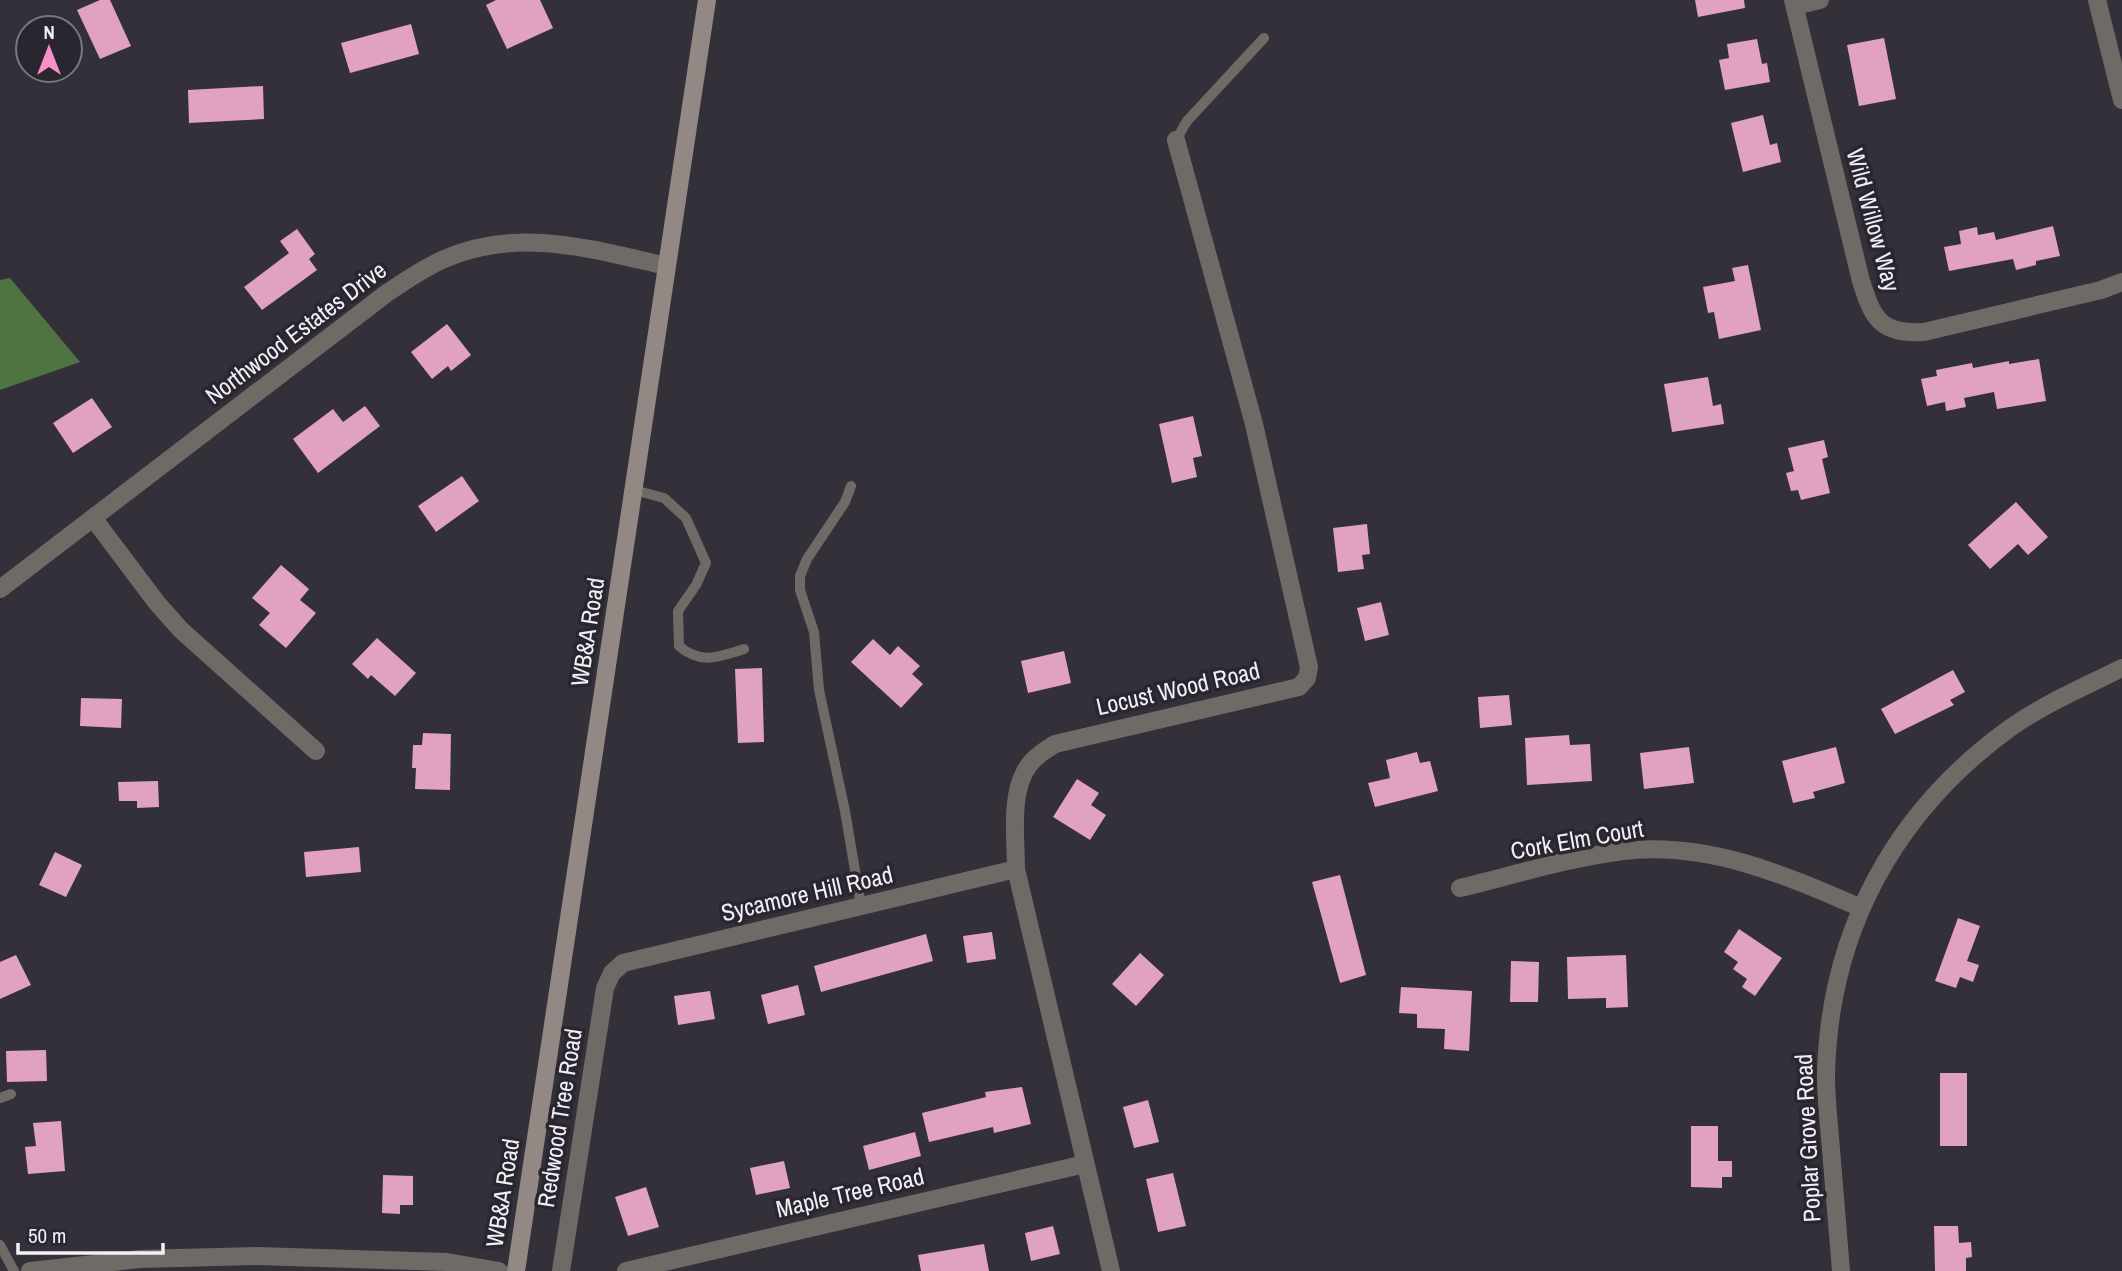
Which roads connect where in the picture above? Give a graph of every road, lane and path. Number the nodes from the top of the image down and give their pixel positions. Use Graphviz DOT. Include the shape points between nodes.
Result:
graph roads {
  1 [pos="707,0"];
  2 [pos="1820,0"];
  3 [pos="2097,0"];
  4 [pos="1794,3"];
  5 [pos="1264,38"];
  6 [pos="2122,100"];
  7 [pos="1176,140"];
  8 [pos="667,266"];
  9 [pos="2122,282"];
  10 [pos="851,485"];
  11 [pos="634,490"];
  12 [pos="93,518"];
  13 [pos="0,589"];
  14 [pos="744,649"];
  15 [pos="2122,668"];
  16 [pos="316,751"];
  17 [pos="1016,869"];
  18 [pos="1460,888"];
  19 [pos="861,906"];
  20 [pos="1861,908"];
  21 [pos="612,973"];
  22 [pos="11,1094"];
  23 [pos="0,1098"];
  24 [pos="1085,1164"];
  25 [pos="0,1245"];
  26 [pos="14,1271"];
  27 [pos="30,1271"];
  28 [pos="499,1271"];
  29 [pos="516,1271"];
  30 [pos="561,1271"];
  31 [pos="626,1271"];
  32 [pos="1111,1271"];
  33 [pos="1841,1271"];
  1 -- 8 [label="street, WB&A Road"];
  2 -- 4 [label="street, Wild Willow Way"];
  3 -- 6 [label="street"];
  4 -- 9 [label="street, Wild Willow Way" via="1861,281 1878,321 1905,333 1924,332"];
  5 -- 7 [label="lane" via="1187,121"];
  7 -- 17 [label="street, Locust Wood Road" via="1254,424 1309,667 1307,678 1299,687 1090,735 1040,753 1020,785"];
  8 -- 11 [label="street, WB&A Road"];
  8 -- 12 [label="street, Northwood Estates Drive" via="527,241 496,243 441,260 387,293"];
  10 -- 19 [label="lane" via="845,502 807,559 800,590 814,632 819,690"];
  11 -- 14 [label="lane" via="664,498 686,518 706,563 678,611 678,646 690,656 713,658"];
  11 -- 29 [label="street, WB&A Road"];
  12 -- 13 [label="street, Northwood Estates Drive"];
  12 -- 16 [label="street" via="181,630"];
  15 -- 20 [label="street, Poplar Grove Road" via="2011,727 1961,769 1893,849"];
  17 -- 19 [label="street, Sycamore Hill Road"];
  17 -- 24 [label="street, Locust Wood Road"];
  18 -- 20 [label="street, Cork Elm Court" via="1582,858 1663,850 1698,852 1762,867"];
  19 -- 21 [label="street, Sycamore Hill Road" via="636,959"];
  20 -- 33 [label="street, Poplar Grove Road" via="1842,962 1827,1054"];
  21 -- 30 [label="street, Redwood Tree Road" via="602,1008"];
  22 -- 23 [label="lane"];
  24 -- 31 [label="street, Maple Tree Road"];
  24 -- 32 [label="street, Locust Wood Road"];
  25 -- 26 [label="lane"];
  27 -- 28 [label="street" via="140,1259 257,1256 447,1262"];
}
